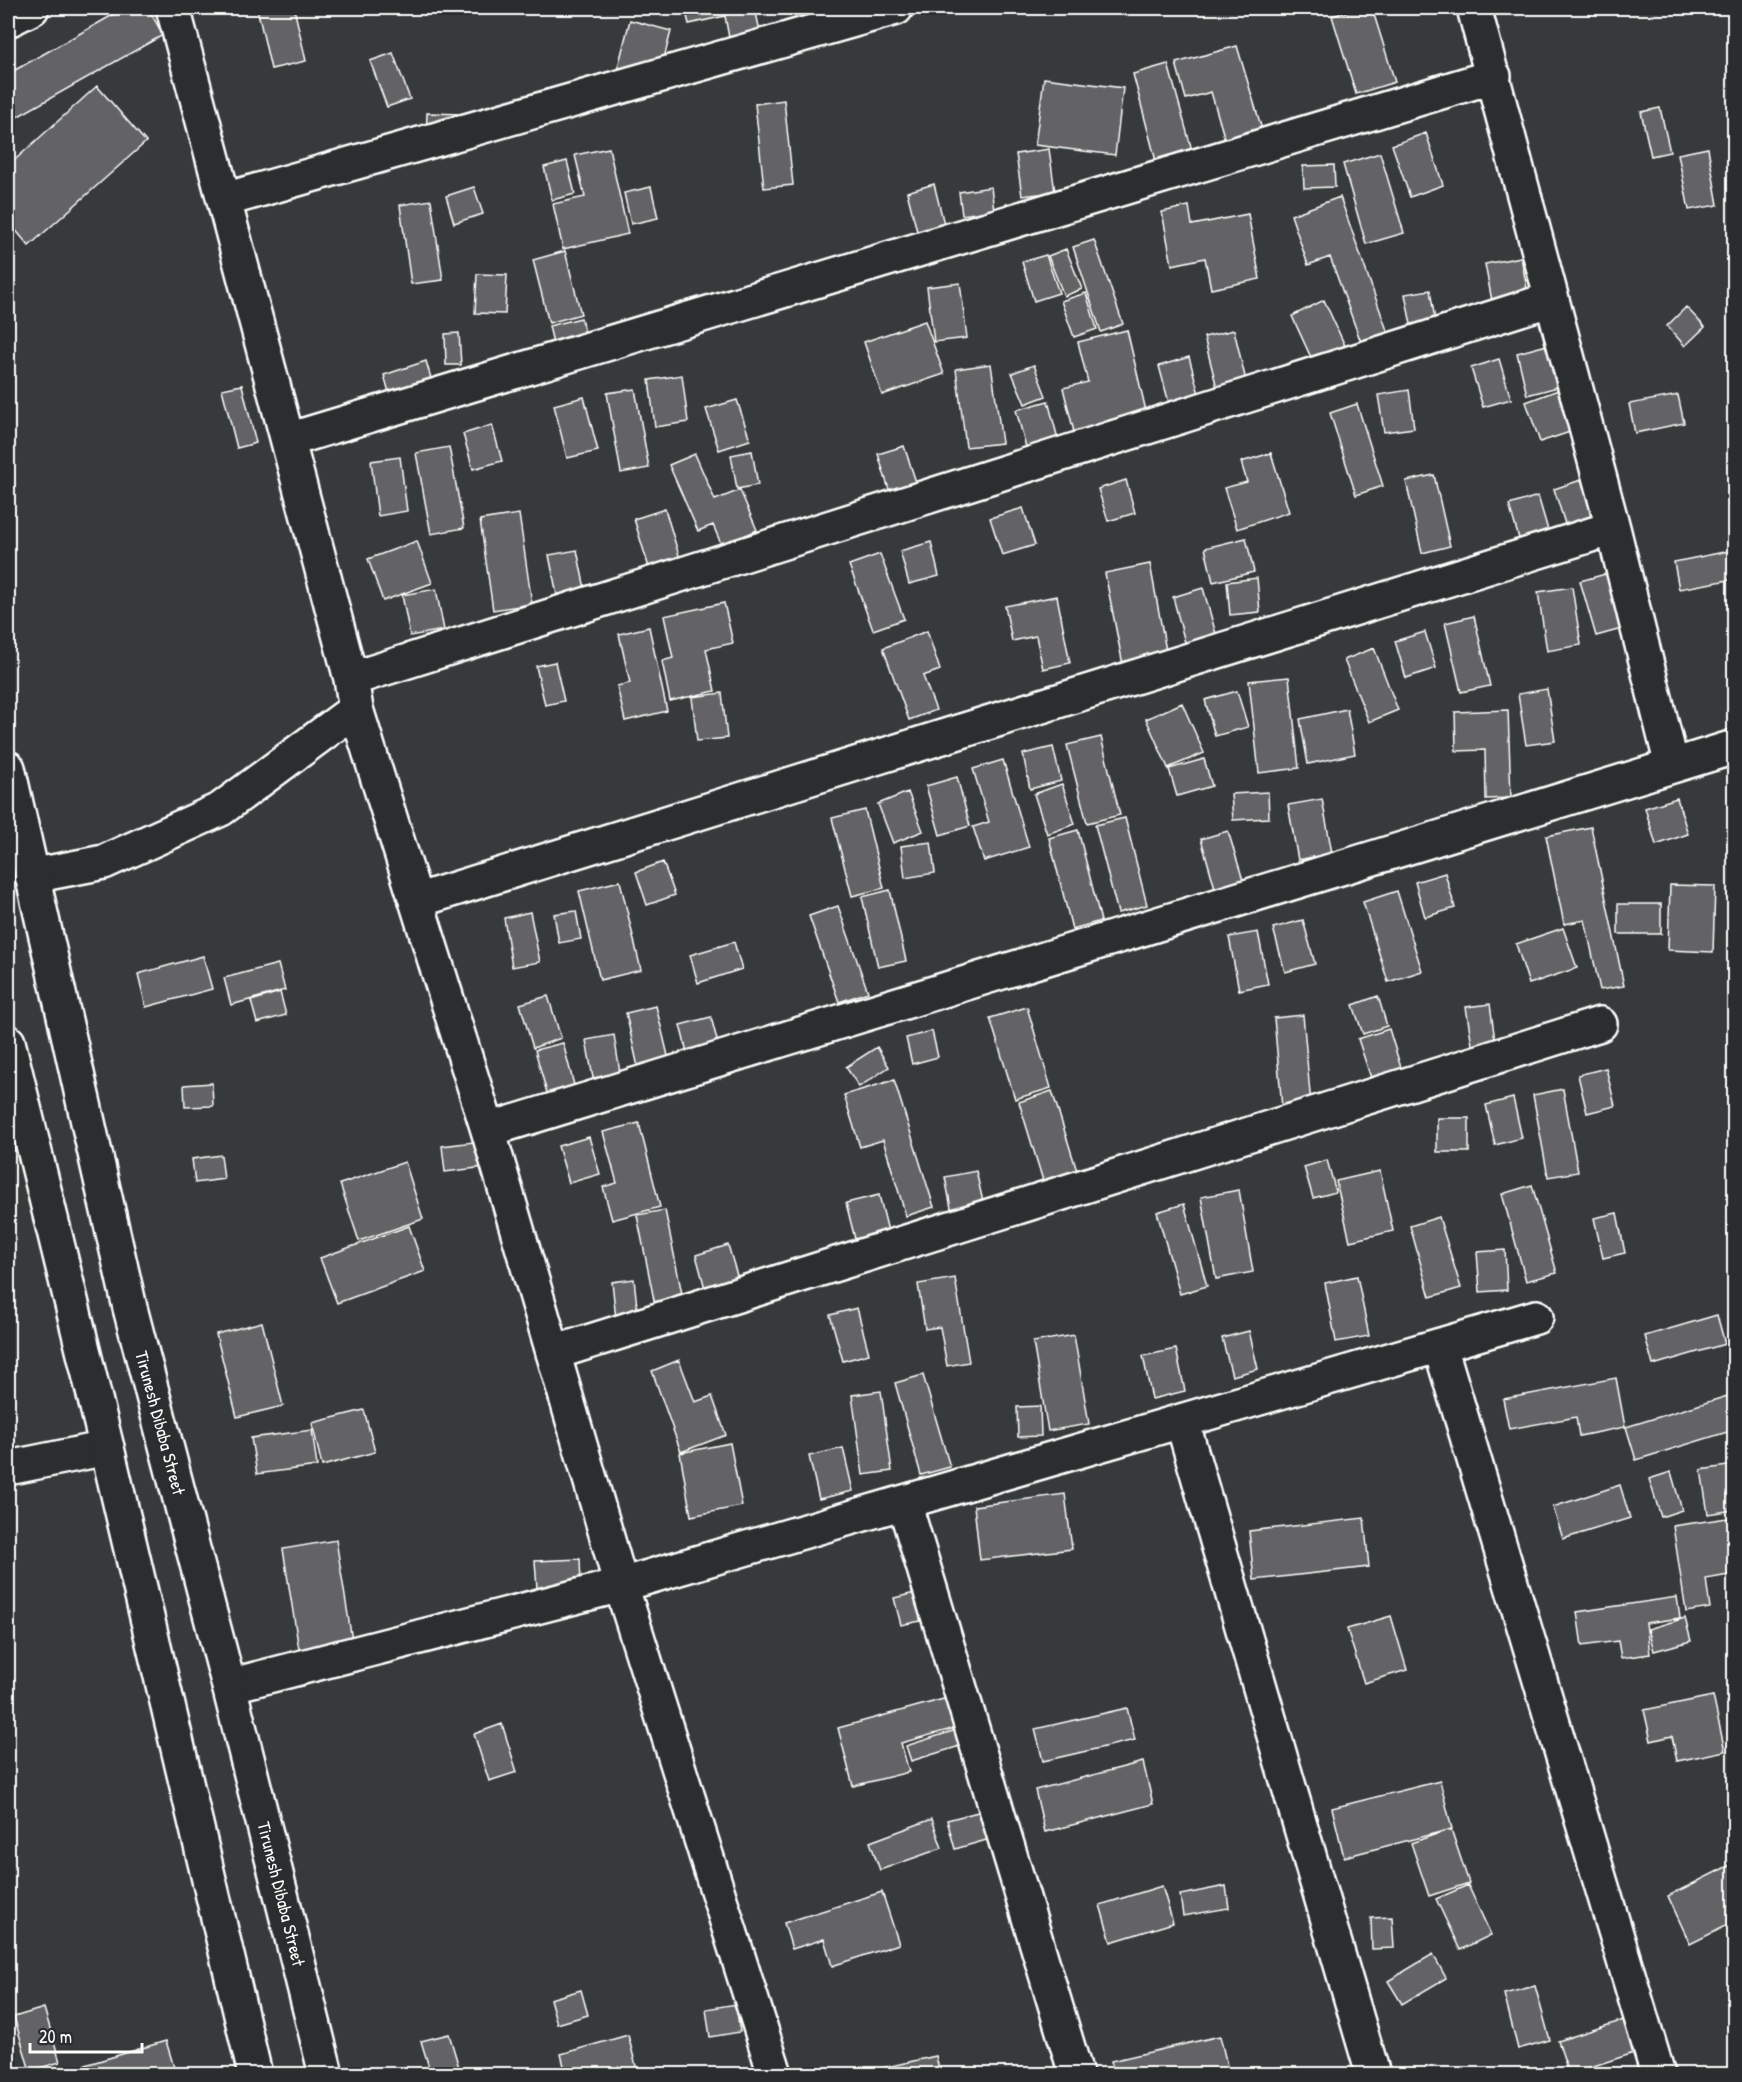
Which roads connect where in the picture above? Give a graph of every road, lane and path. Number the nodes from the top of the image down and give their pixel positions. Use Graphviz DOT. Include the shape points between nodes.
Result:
graph roads {
  1 [pos="32,8"];
  2 [pos="173,8"];
  3 [pos="896,8"];
  4 [pos="1474,8"];
  5 [pos="8,20"];
  6 [pos="1494,76"];
  7 [pos="224,200"];
  8 [pos="1552,299"];
  9 [pos="288,440"];
  10 [pos="1613,528"];
  11 [pos="354,694"];
  12 [pos="1734,747"];
  13 [pos="1672,766"];
  14 [pos="8,768"];
  15 [pos="32,876"];
  16 [pos="416,901"];
  17 [pos="1600,1024"];
  18 [pos="8,1042"];
  19 [pos="488,1130"];
  20 [pos="1536,1317"];
  21 [pos="1440,1346"];
  22 [pos="554,1353"];
  23 [pos="1182,1421"];
  24 [pos="107,1448"];
  25 [pos="8,1468"];
  26 [pos="904,1502"];
  27 [pos="621,1585"];
  28 [pos="229,1686"];
  29 [pos="255,2074"];
  30 [pos="326,2074"];
  31 [pos="775,2074"];
  32 [pos="1077,2074"];
  33 [pos="1373,2074"];
  34 [pos="1659,2074"];
  1 -- 5 [label="street"];
  2 -- 7 [label="street"];
  3 -- 7 [label="street"];
  4 -- 6 [label="street"];
  6 -- 8 [label="street"];
  6 -- 9 [label="street"];
  7 -- 9 [label="street"];
  8 -- 10 [label="street"];
  8 -- 11 [label="street"];
  9 -- 11 [label="street"];
  10 -- 13 [label="street"];
  10 -- 16 [label="street"];
  11 -- 15 [label="street" via="221,809 104,862"];
  11 -- 16 [label="street"];
  12 -- 13 [label="street"];
  13 -- 19 [label="street"];
  14 -- 15 [label="street, Tirunesh Dibaba Street"];
  15 -- 28 [label="street, Tirunesh Dibaba Street" via="130,1308"];
  16 -- 19 [label="street"];
  17 -- 22 [label="street"];
  18 -- 24 [label="street"];
  19 -- 22 [label="street"];
  20 -- 21 [label="street"];
  21 -- 23 [label="street"];
  21 -- 34 [label="street"];
  22 -- 27 [label="street"];
  23 -- 26 [label="street"];
  23 -- 33 [label="street"];
  24 -- 25 [label="street"];
  24 -- 29 [label="street"];
  26 -- 27 [label="street"];
  26 -- 32 [label="street"];
  27 -- 28 [label="street"];
  27 -- 31 [label="street"];
  28 -- 30 [label="street, Tirunesh Dibaba Street"];
}
